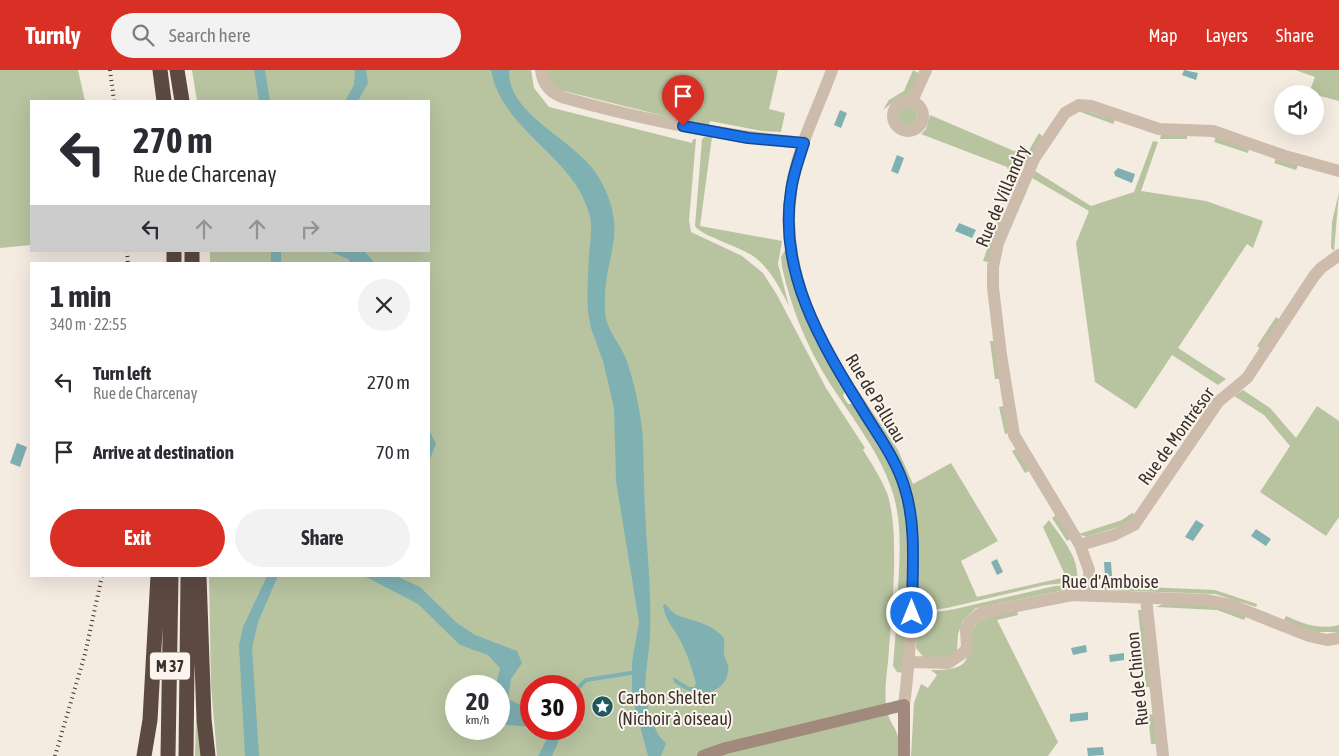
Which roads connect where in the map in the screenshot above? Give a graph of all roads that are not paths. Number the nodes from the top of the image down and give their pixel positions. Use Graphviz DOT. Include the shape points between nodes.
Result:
graph roads {
  1 [pos="160,70"];
  2 [pos="177,70"];
  3 [pos="541,70"];
  4 [pos="832,70"];
  5 [pos="926,70"];
  6 [pos="164,100"];
  7 [pos="182,100"];
  8 [pos="912,101"];
  9 [pos="804,143"];
  10 [pos="1339,171"];
  11 [pos="1339,255"];
  12 [pos="1080,545"];
  13 [pos="158,577"];
  14 [pos="171,577"];
  15 [pos="188,577"];
  16 [pos="198,577"];
  17 [pos="1090,595"];
  18 [pos="1146,598"];
  19 [pos="1339,638"];
  20 [pos="910,662"];
  21 [pos="904,705"];
  22 [pos="144,756"];
  23 [pos="168,756"];
  24 [pos="186,756"];
  25 [pos="208,756"];
  26 [pos="703,756"];
  27 [pos="904,756"];
  28 [pos="1163,756"];
  1 -- 6 [label="highway"];
  2 -- 7 [label="highway"];
  3 -- 9 [label="street" via="548,90 566,98 700,130"];
  4 -- 9 [label="street, Rue de Palluau"];
  5 -- 8 [label="street"];
  9 -- 20 [label="street, Rue de Palluau" via="790,202 789,238 795,271 810,316 828,354 893,460 905,488 912,525"];
  10 -- 12 [label="street, Rue de Villandry" via="1213,131 1152,128 1091,106 1072,108 1049,136 1028,171 998,243 993,288 1014,435"];
  11 -- 12 [label="street, Rue de Montrésor" via="1317,272 1247,378 1218,402 1134,525"];
  12 -- 17 [label="street, Rue de Villandry" via="1089,570"];
  13 -- 22 [label="highway" via="150,720"];
  14 -- 23 [label="highway, M 37"];
  15 -- 24 [label="highway, M 37"];
  16 -- 25 [label="highway"];
  17 -- 18 [label="street, Rue d'Amboise"];
  17 -- 20 [label="street, Rue d'Amboise" via="1046,599 981,613 966,629 967,648 963,653 948,663"];
  18 -- 19 [label="street, Rue d'Amboise" via="1220,602 1309,636 1327,640"];
  18 -- 28 [label="street, Rue de Chinon"];
  20 -- 21 [label="street, Rue de Palluau"];
  21 -- 26 [label="street"];
  21 -- 27 [label="street, Rue de Palluau"];
}
